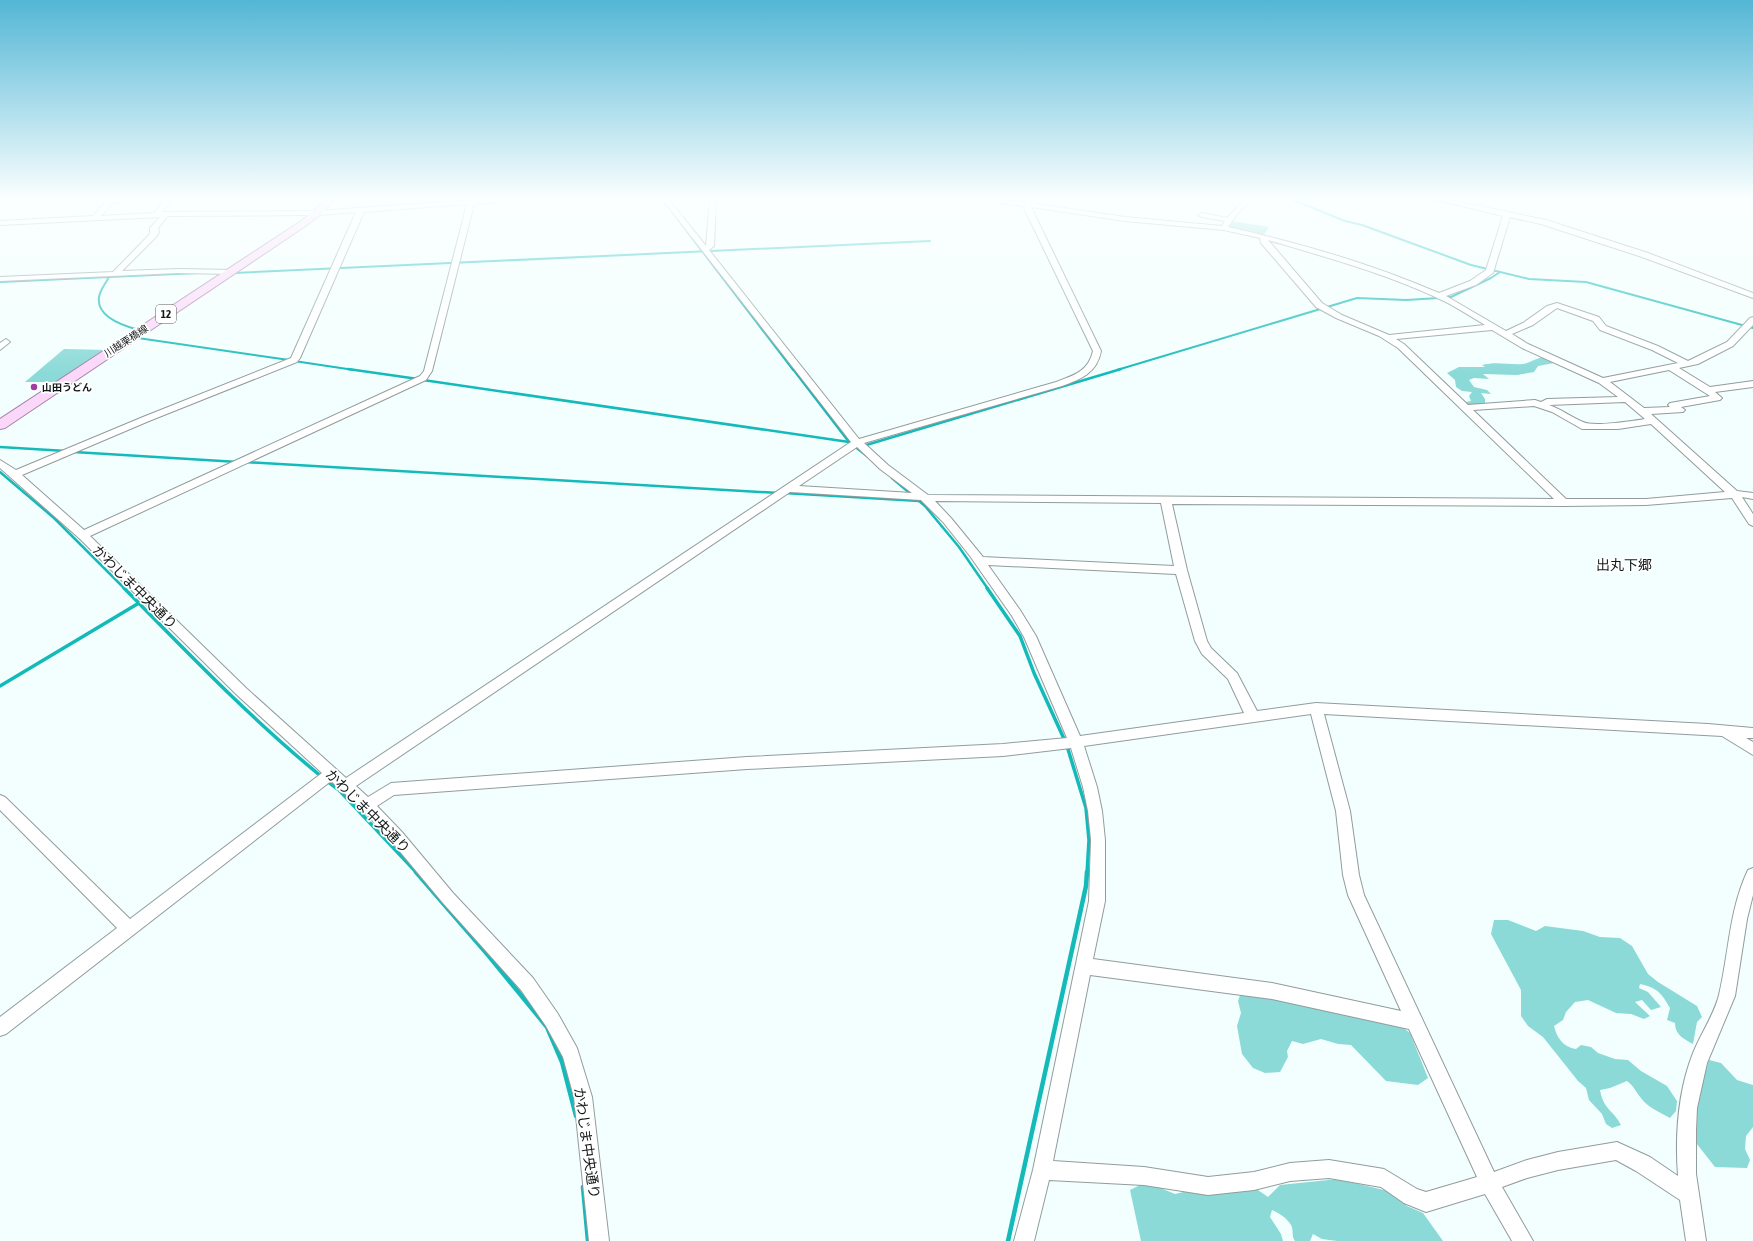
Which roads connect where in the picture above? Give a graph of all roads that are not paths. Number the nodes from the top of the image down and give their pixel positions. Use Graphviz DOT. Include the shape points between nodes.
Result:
graph roads {
  1 [pos="131,258"];
  2 [pos="252,258"];
  3 [pos="341,258"];
  4 [pos="457,258"];
  5 [pos="711,258"];
  6 [pos="1054,258"];
  7 [pos="1279,258"];
  8 [pos="1338,258"];
  9 [pos="1494,258"];
  10 [pos="1650,258"];
  11 [pos="231,272"];
  12 [pos="115,274"];
  13 [pos="0,279"];
  14 [pos="1440,296"];
  15 [pos="1753,296"];
  16 [pos="1753,320"];
  17 [pos="1493,327"];
  18 [pos="1741,332"];
  19 [pos="1504,334"];
  20 [pos="1390,337"];
  21 [pos="1753,337"];
  22 [pos="1687,364"];
  23 [pos="1671,367"];
  24 [pos="1602,381"];
  25 [pos="1751,387"];
  26 [pos="1708,390"];
  27 [pos="1627,399"];
  28 [pos="1542,405"];
  29 [pos="1466,408"];
  30 [pos="1642,411"];
  31 [pos="1653,421"];
  32 [pos="0,425"];
  33 [pos="858,442"];
  34 [pos="0,464"];
  35 [pos="15,474"];
  36 [pos="787,489"];
  37 [pos="1735,495"];
  38 [pos="1753,496"];
  39 [pos="925,498"];
  40 [pos="1166,500"];
  41 [pos="1564,503"];
  42 [pos="1753,522"];
  43 [pos="83,534"];
  44 [pos="980,562"];
  45 [pos="1181,570"];
  46 [pos="1316,708"];
  47 [pos="1253,717"];
  48 [pos="1724,732"];
  49 [pos="1753,733"];
  50 [pos="1076,742"];
  51 [pos="1753,749"];
  52 [pos="332,773"];
  53 [pos="346,785"];
  54 [pos="0,801"];
  55 [pos="367,805"];
  56 [pos="1753,875"];
  57 [pos="129,929"];
  58 [pos="1084,966"];
  59 [pos="1414,1022"];
  60 [pos="0,1028"];
  61 [pos="1042,1170"];
  62 [pos="1489,1183"];
  63 [pos="1688,1194"];
  64 [pos="599,1241"];
  65 [pos="1024,1241"];
  66 [pos="1523,1241"];
  67 [pos="1696,1241"];
  1 -- 12 [label="street"];
  2 -- 11 [label="main road, 川越栗橋線 / 12"];
  3 -- 35 [label="street" via="294,360"];
  4 -- 43 [label="street" via="428,371 423,378"];
  5 -- 33 [label="street" via="852,438"];
  6 -- 33 [label="street" via="1097,351 1094,364 1086,373 1059,384"];
  7 -- 20 [label="street" via="1319,305"];
  8 -- 14 [label="street"];
  9 -- 14 [label="street" via="1490,272 1473,283"];
  10 -- 15 [label="street"];
  11 -- 12 [label="street"];
  11 -- 32 [label="main road, 川越栗橋線 / 12"];
  12 -- 13 [label="street"];
  14 -- 17 [label="street"];
  16 -- 18 [label="street"];
  17 -- 19 [label="street"];
  17 -- 20 [label="street"];
  18 -- 21 [label="street"];
  18 -- 22 [label="street" via="1730,344"];
  19 -- 22 [label="street" via="1522,328 1557,305 1596,319 1603,328 1655,348"];
  19 -- 24 [label="street"];
  20 -- 29 [label="street"];
  22 -- 23 [label="street"];
  23 -- 24 [label="street"];
  23 -- 26 [label="street"];
  24 -- 27 [label="street"];
  25 -- 26 [label="street"];
  26 -- 30 [label="street" via="1717,398 1673,404 1680,410"];
  27 -- 28 [label="street" via="1547,402"];
  27 -- 30 [label="street"];
  28 -- 29 [label="street" via="1535,403"];
  28 -- 31 [label="street" via="1582,426 1618,426"];
  29 -- 41 [label="street"];
  30 -- 31 [label="street"];
  31 -- 37 [label="street"];
  33 -- 36 [label="street"];
  33 -- 39 [label="street" via="884,467"];
  34 -- 35 [label="street, かわじま中央通り"];
  35 -- 43 [label="street, かわじま中央通り"];
  36 -- 39 [label="street"];
  36 -- 53 [label="street"];
  37 -- 38 [label="street"];
  37 -- 41 [label="street" via="1646,502"];
  37 -- 42 [label="street"];
  39 -- 40 [label="street"];
  39 -- 44 [label="street" via="962,536"];
  40 -- 41 [label="street"];
  40 -- 45 [label="street"];
  43 -- 52 [label="street, かわじま中央通り" via="241,691"];
  44 -- 45 [label="street"];
  44 -- 50 [label="street" via="1030,636"];
  45 -- 47 [label="street" via="1206,651 1233,676"];
  46 -- 47 [label="street"];
  46 -- 48 [label="street" via="1708,729"];
  46 -- 59 [label="street" via="1343,811 1356,895"];
  47 -- 50 [label="street"];
  48 -- 49 [label="street"];
  48 -- 51 [label="street"];
  50 -- 55 [label="street" via="1003,750 739,764 391,789"];
  50 -- 58 [label="street" via="1090,787 1098,840 1097,901"];
  52 -- 53 [label="street, かわじま中央通り"];
  52 -- 57 [label="street"];
  53 -- 55 [label="street, かわじま中央通り"];
  54 -- 57 [label="street"];
  55 -- 64 [label="street, かわじま中央通り" via="527,984 552,1020 570,1054 583,1097"];
  56 -- 63 [label="street" via="1739,915 1726,997 1698,1063 1688,1112 1685,1150"];
  57 -- 60 [label="street"];
  58 -- 59 [label="street" via="1272,991"];
  58 -- 61 [label="street"];
  59 -- 62 [label="street"];
  61 -- 62 [label="street" via="1144,1176 1208,1186 1254,1181 1290,1172 1329,1169 1384,1178 1411,1196 1426,1202"];
  61 -- 65 [label="street"];
  62 -- 63 [label="street" via="1558,1161 1617,1152 1643,1164"];
  62 -- 66 [label="street"];
  63 -- 67 [label="street"];
}
